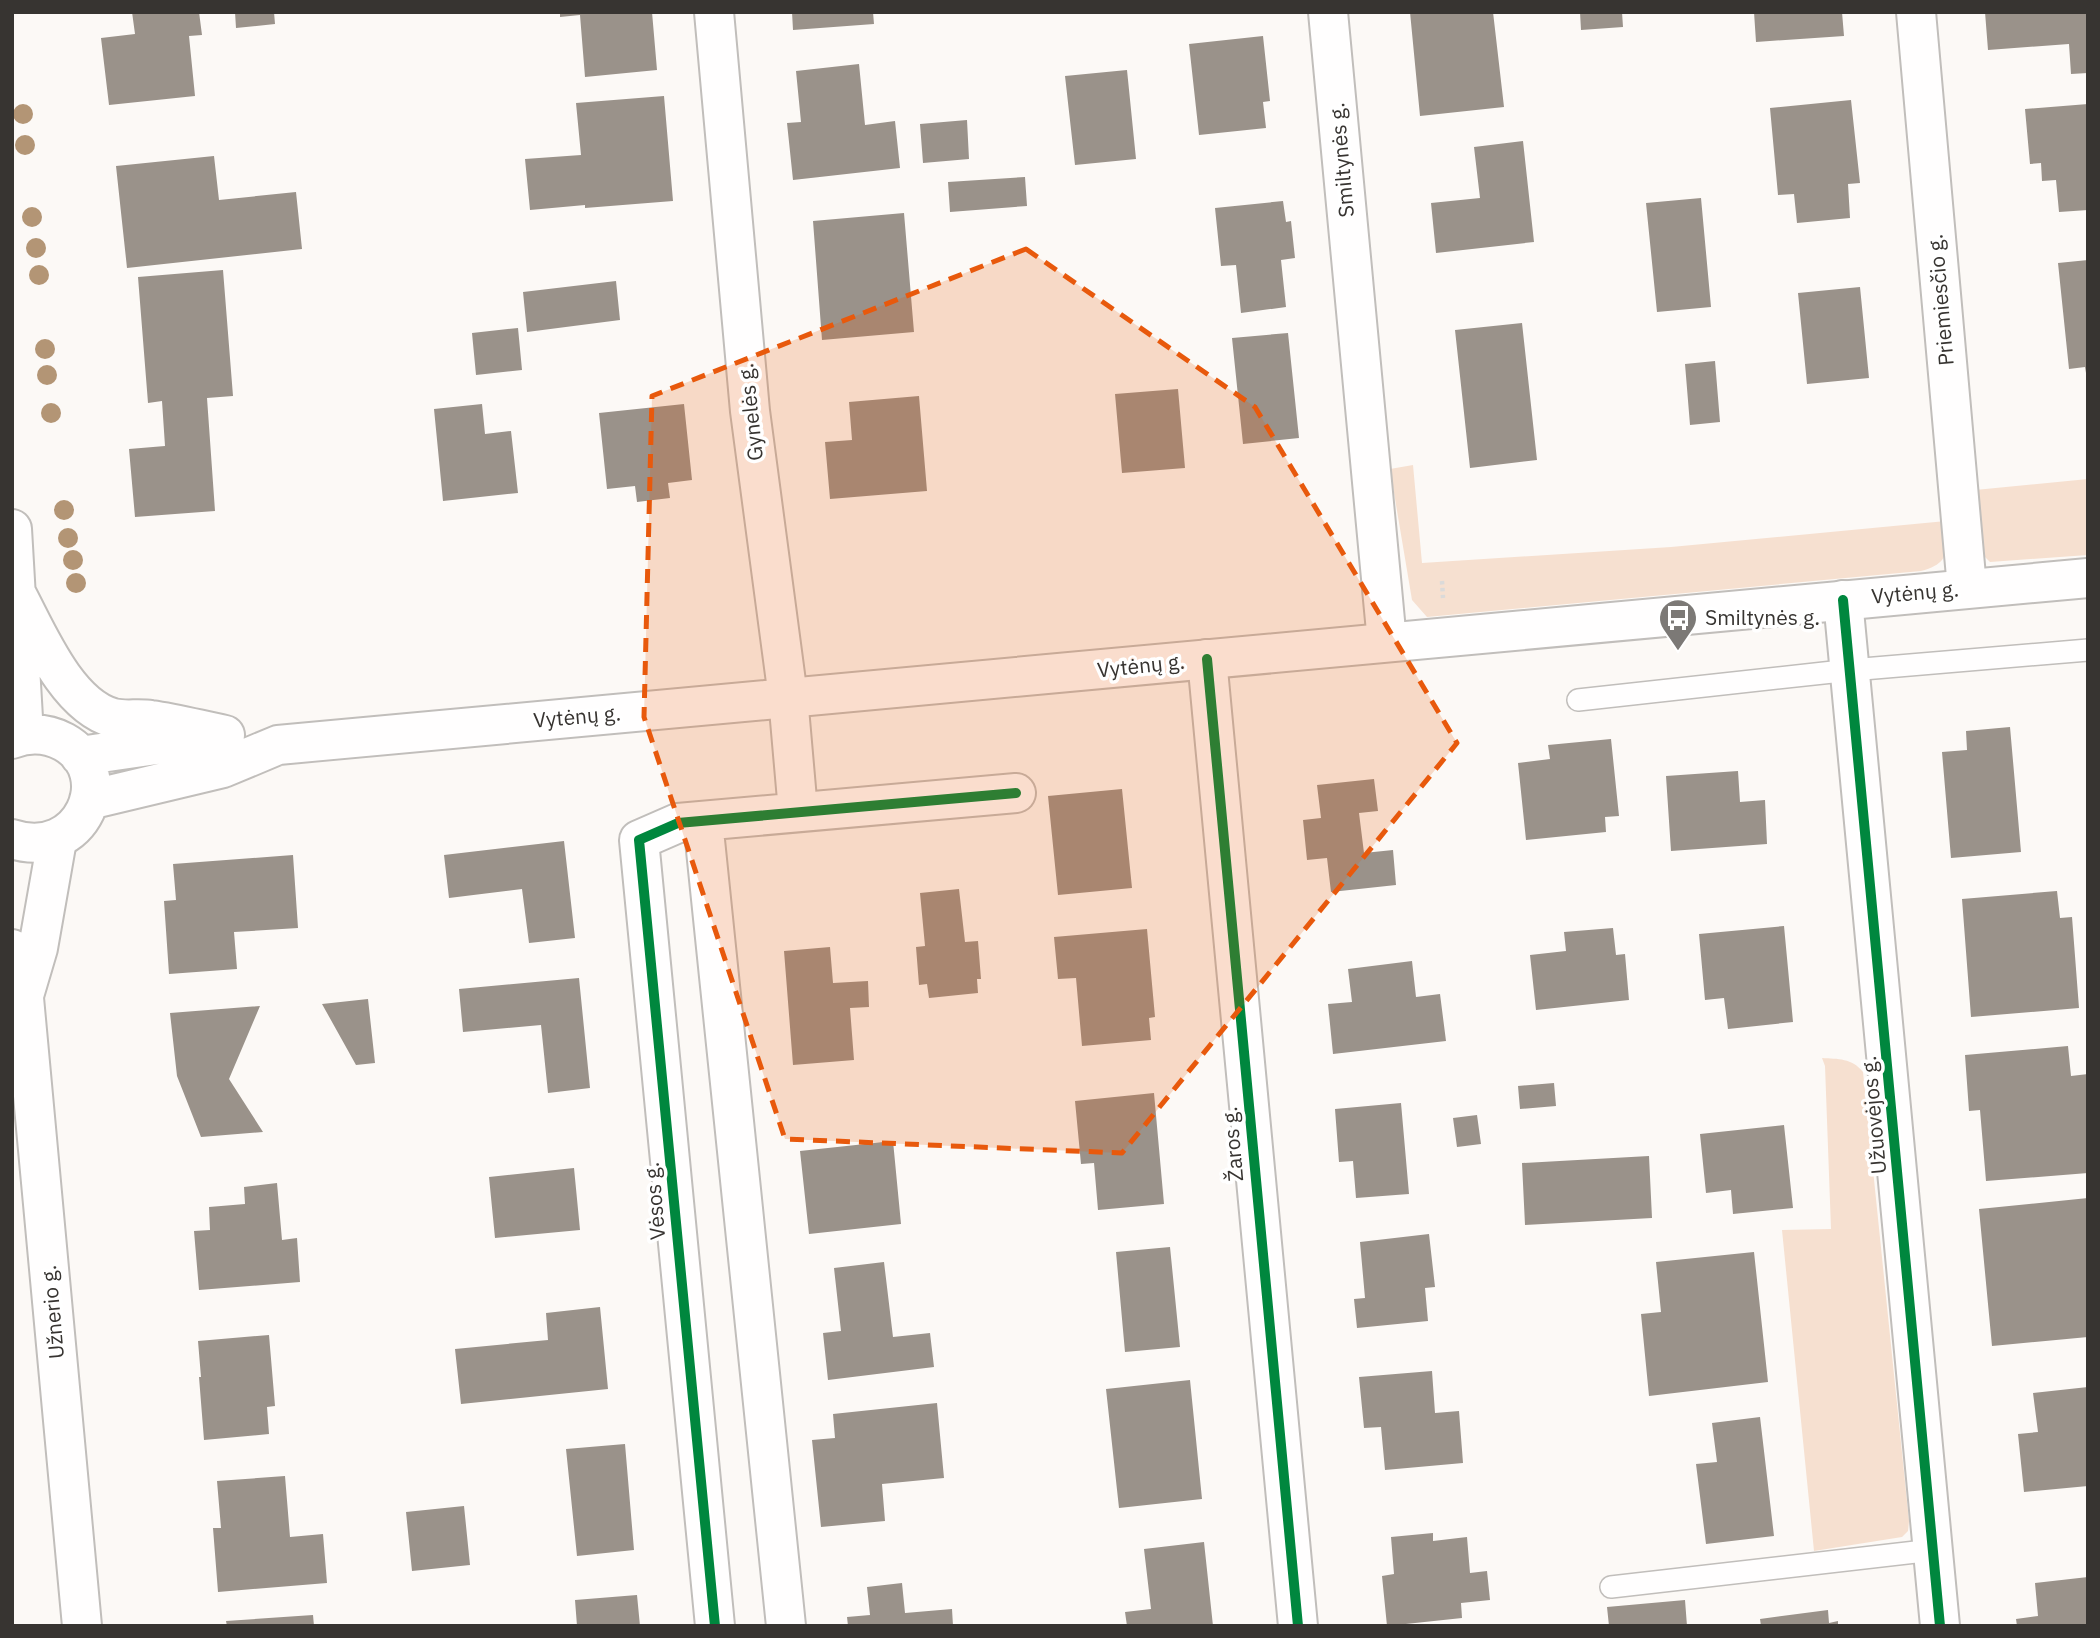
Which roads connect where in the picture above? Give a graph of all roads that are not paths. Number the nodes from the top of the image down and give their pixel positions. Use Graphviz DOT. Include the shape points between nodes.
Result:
graph roads {
  1 [pos="714,12"];
  2 [pos="1328,12"];
  3 [pos="1916,12"];
  4 [pos="12,529"];
  5 [pos="2088,578"];
  6 [pos="1967,589"];
  7 [pos="14,599"];
  8 [pos="1843,600"];
  9 [pos="1387,642"];
  10 [pos="2088,650"];
  11 [pos="1207,659"];
  12 [pos="1851,670"];
  13 [pos="788,697"];
  14 [pos="1578,700"];
  15 [pos="225,735"];
  16 [pos="18,737"];
  17 [pos="278,745"];
  18 [pos="80,756"];
  19 [pos="1016,793"];
  20 [pos="89,800"];
  21 [pos="798,811"];
  22 [pos="703,821"];
  23 [pos="12,839"];
  24 [pos="57,840"];
  25 [pos="12,948"];
  26 [pos="24,998"];
  27 [pos="1933,1550"];
  28 [pos="1611,1587"];
  29 [pos="82,1626"];
  30 [pos="715,1626"];
  31 [pos="786,1626"];
  32 [pos="1298,1626"];
  33 [pos="1940,1626"];
  1 -- 13 [label="street, Gynelės g." via="750,411"];
  2 -- 9 [label="street, Smiltynės g."];
  3 -- 6 [label="street, Priemiesčio g."];
  4 -- 7 [label="street"];
  5 -- 6 [label="street, Vytėnų g."];
  6 -- 8 [label="street, Vytėnų g."];
  7 -- 15 [label="street" via="56,668 99,713"];
  7 -- 16 [label="street"];
  8 -- 9 [label="street, Vytėnų g."];
  8 -- 12 [label="street, Užuovėjos g."];
  9 -- 11 [label="street, Vytėnų g."];
  10 -- 12 [label="lane"];
  11 -- 13 [label="street, Vytėnų g."];
  11 -- 32 [label="street, Žaros g."];
  12 -- 14 [label="lane"];
  12 -- 27 [label="street, Užuovėjos g."];
  13 -- 17 [label="street, Vytėnų g."];
  13 -- 21 [label="street, Gynelės g."];
  15 -- 17 [label="street, Vytėnų g."];
  15 -- 18 [label="street, Vytėnų g."];
  16 -- 18 [label="street" via="55,737"];
  17 -- 20 [label="street, Vytėnų g." via="223,768"];
  18 -- 20 [label="street" via="87,769"];
  19 -- 21 [label="street"];
  20 -- 24 [label="street" via="72,831"];
  21 -- 22 [label="street"];
  22 -- 30 [label="street, Vėsos g." via="678,823 639,840"];
  22 -- 31 [label="street"];
  23 -- 24 [label="street" via="41,844"];
  24 -- 26 [label="street, Užnerio g."];
  25 -- 26 [label="street, Užnerio g."];
  26 -- 29 [label="street, Užnerio g."];
  27 -- 28 [label="lane"];
  27 -- 33 [label="street, Užuovėjos g."];
}
